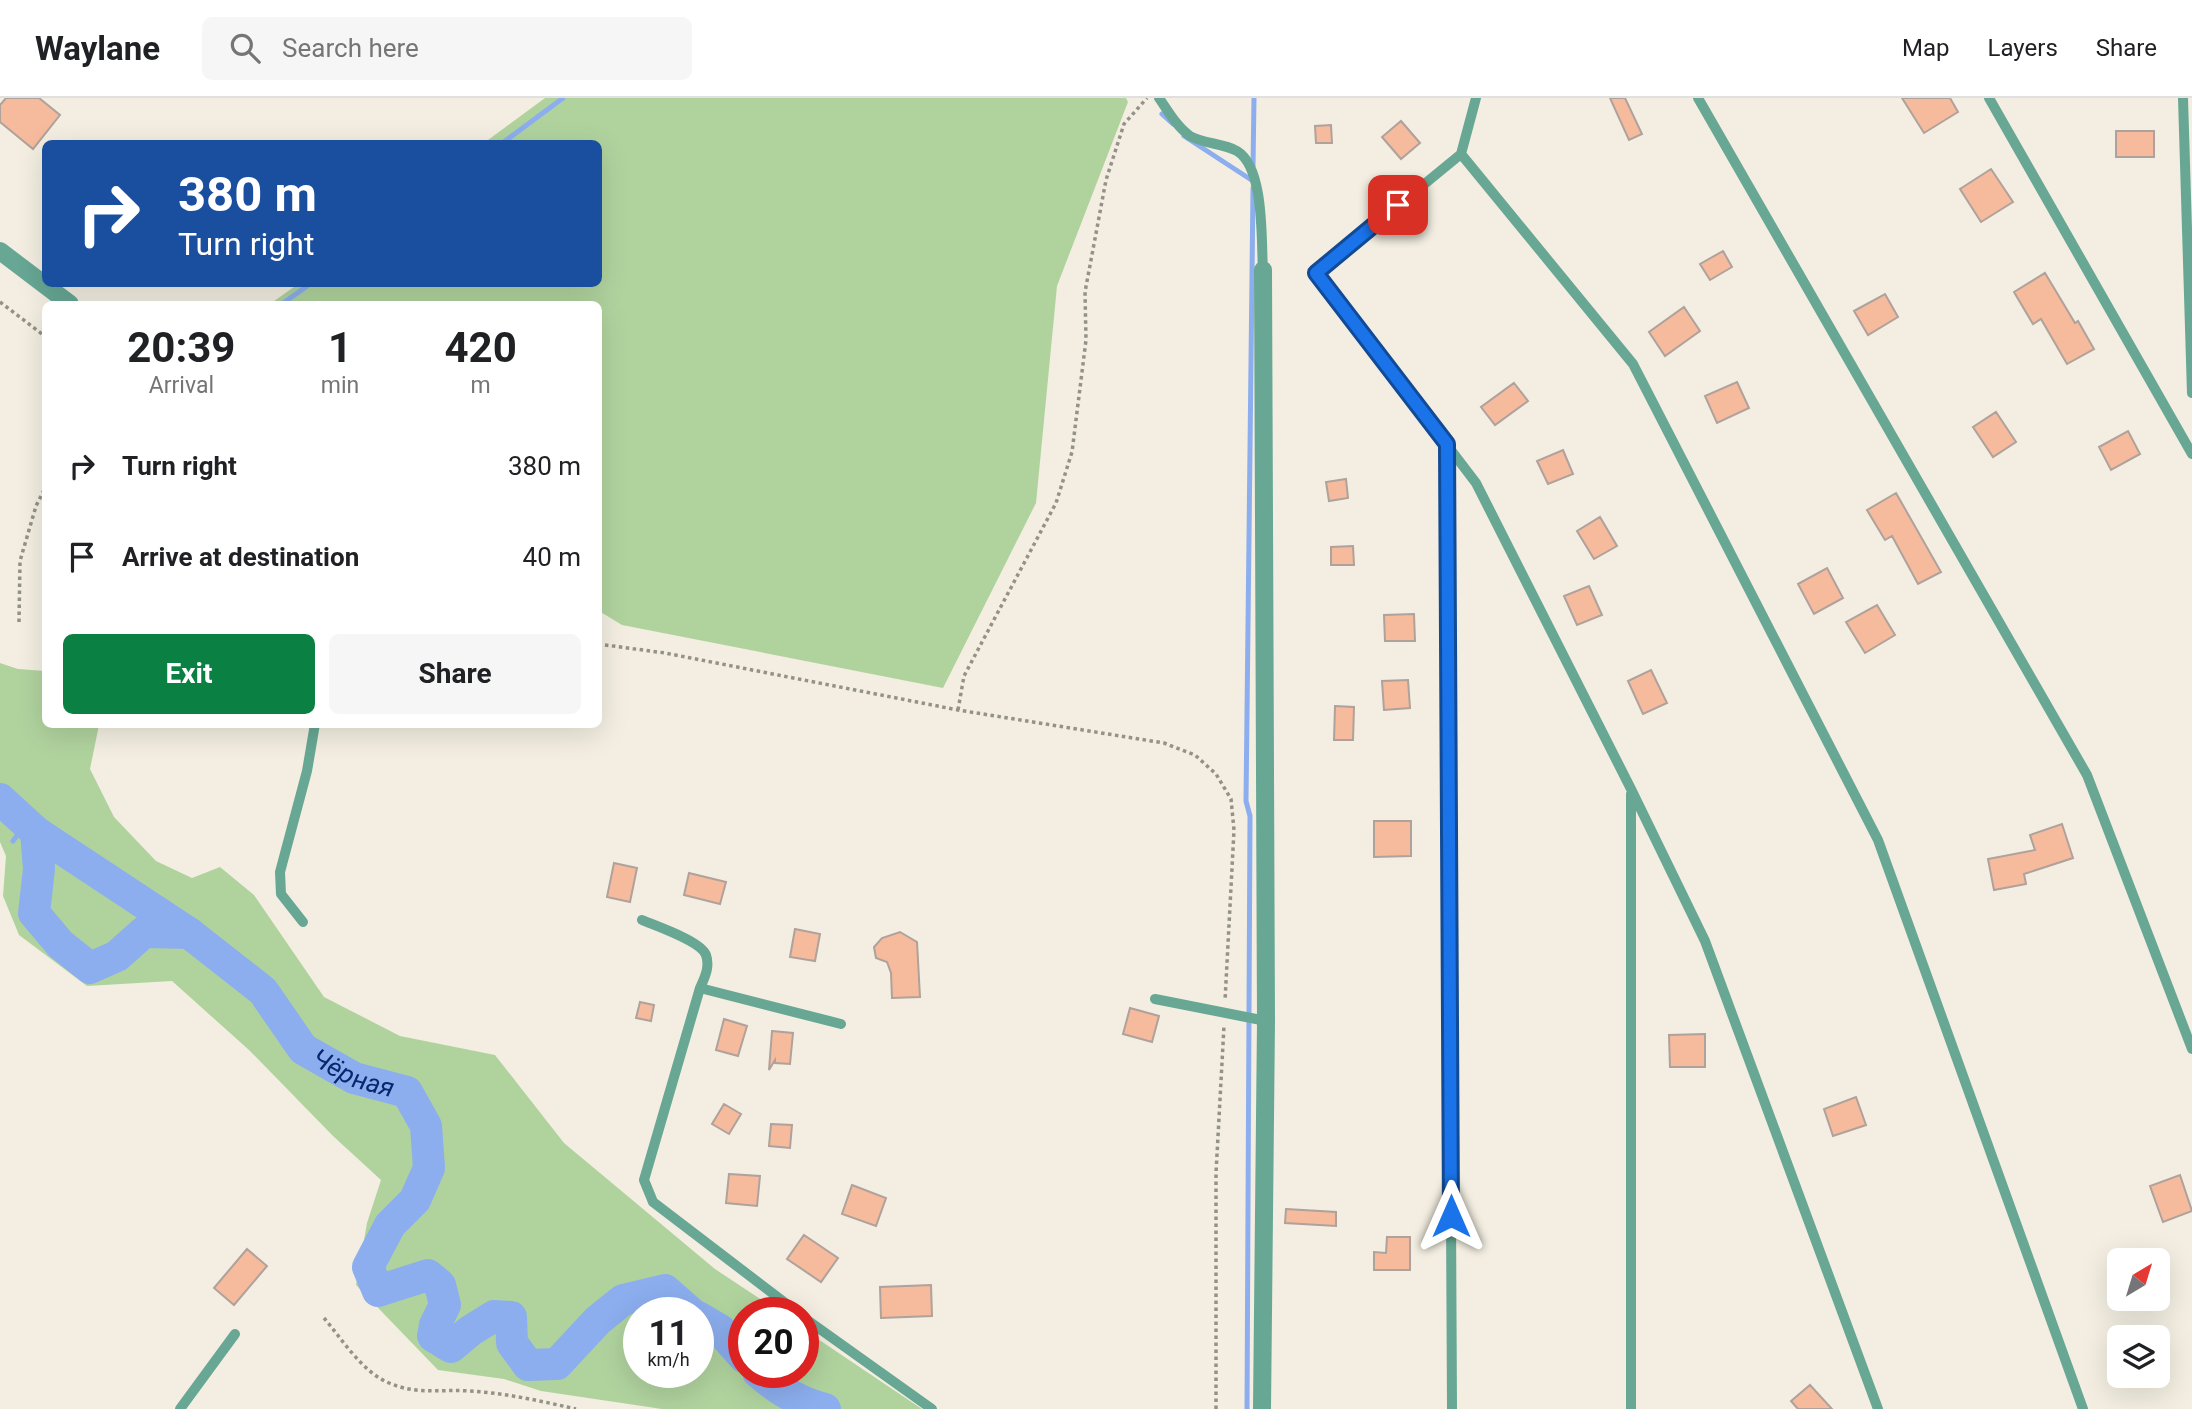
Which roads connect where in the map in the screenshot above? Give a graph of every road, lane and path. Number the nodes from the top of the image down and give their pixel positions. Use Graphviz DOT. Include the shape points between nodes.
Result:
graph roads {
  1 [pos="1147,98"];
  2 [pos="1159,98"];
  3 [pos="1476,98"];
  4 [pos="1698,98"];
  5 [pos="1989,98"];
  6 [pos="2183,98"];
  7 [pos="1461,154"];
  8 [pos="0,251"];
  9 [pos="1263,270"];
  10 [pos="42,283"];
  11 [pos="48,287"];
  12 [pos="66,301"];
  13 [pos="0,302"];
  14 [pos="42,334"];
  15 [pos="2192,393"];
  16 [pos="1447,444"];
  17 [pos="2192,454"];
  18 [pos="42,494"];
  19 [pos="19,622"];
  20 [pos="602,645"];
  21 [pos="958,710"];
  22 [pos="314,728"];
  23 [pos="1631,789"];
  24 [pos="642,920"];
  25 [pos="303,922"];
  26 [pos="700,988"];
  27 [pos="1155,999"];
  28 [pos="1224,1013"];
  29 [pos="1266,1020"];
  30 [pos="841,1024"];
  31 [pos="2192,1049"];
  32 [pos="777,1297"];
  33 [pos="324,1318"];
  34 [pos="819,1328"];
  35 [pos="235,1334"];
  36 [pos="180,1409"];
  37 [pos="576,1409"];
  38 [pos="933,1409"];
  39 [pos="1216,1409"];
  40 [pos="1262,1409"];
  41 [pos="1452,1409"];
  42 [pos="1631,1409"];
  43 [pos="1878,1409"];
  44 [pos="2083,1409"];
  1 -- 21 [label="path" via="1124,124 1106,180 1085,292 1086,340 1072,452 1056,503 964,676"];
  2 -- 9 [label="lane" via="1191,137 1244,156 1257,187"];
  3 -- 7 [label="lane"];
  4 -- 31 [label="lane" via="2087,775"];
  5 -- 17 [label="lane"];
  6 -- 15 [label="lane"];
  7 -- 16 [label="lane" via="1316,273"];
  7 -- 44 [label="lane" via="1633,365 1878,840"];
  8 -- 10 [label="street"];
  9 -- 29 [label="street"];
  11 -- 12 [label="street"];
  13 -- 14 [label="path"];
  16 -- 23 [label="lane" via="1476,484"];
  16 -- 41 [label="lane"];
  18 -- 19 [label="path" via="20,561"];
  20 -- 21 [label="path"];
  21 -- 28 [label="path" via="1164,743 1195,755 1216,774 1231,799 1234,831"];
  22 -- 25 [label="lane" via="280,872 281,894"];
  23 -- 42 [label="lane"];
  23 -- 43 [label="lane" via="1705,941"];
  24 -- 26 [label="lane" via="697,945 706,954 707,972"];
  26 -- 30 [label="lane"];
  26 -- 32 [label="lane" via="644,1180 653,1202"];
  27 -- 28 [label="lane"];
  28 -- 29 [label="lane"];
  28 -- 39 [label="path" via="1216,1173"];
  29 -- 40 [label="street"];
  33 -- 37 [label="path" via="366,1367 387,1383 428,1393 468,1391"];
  34 -- 38 [label="lane"];
  35 -- 36 [label="lane"];
}
